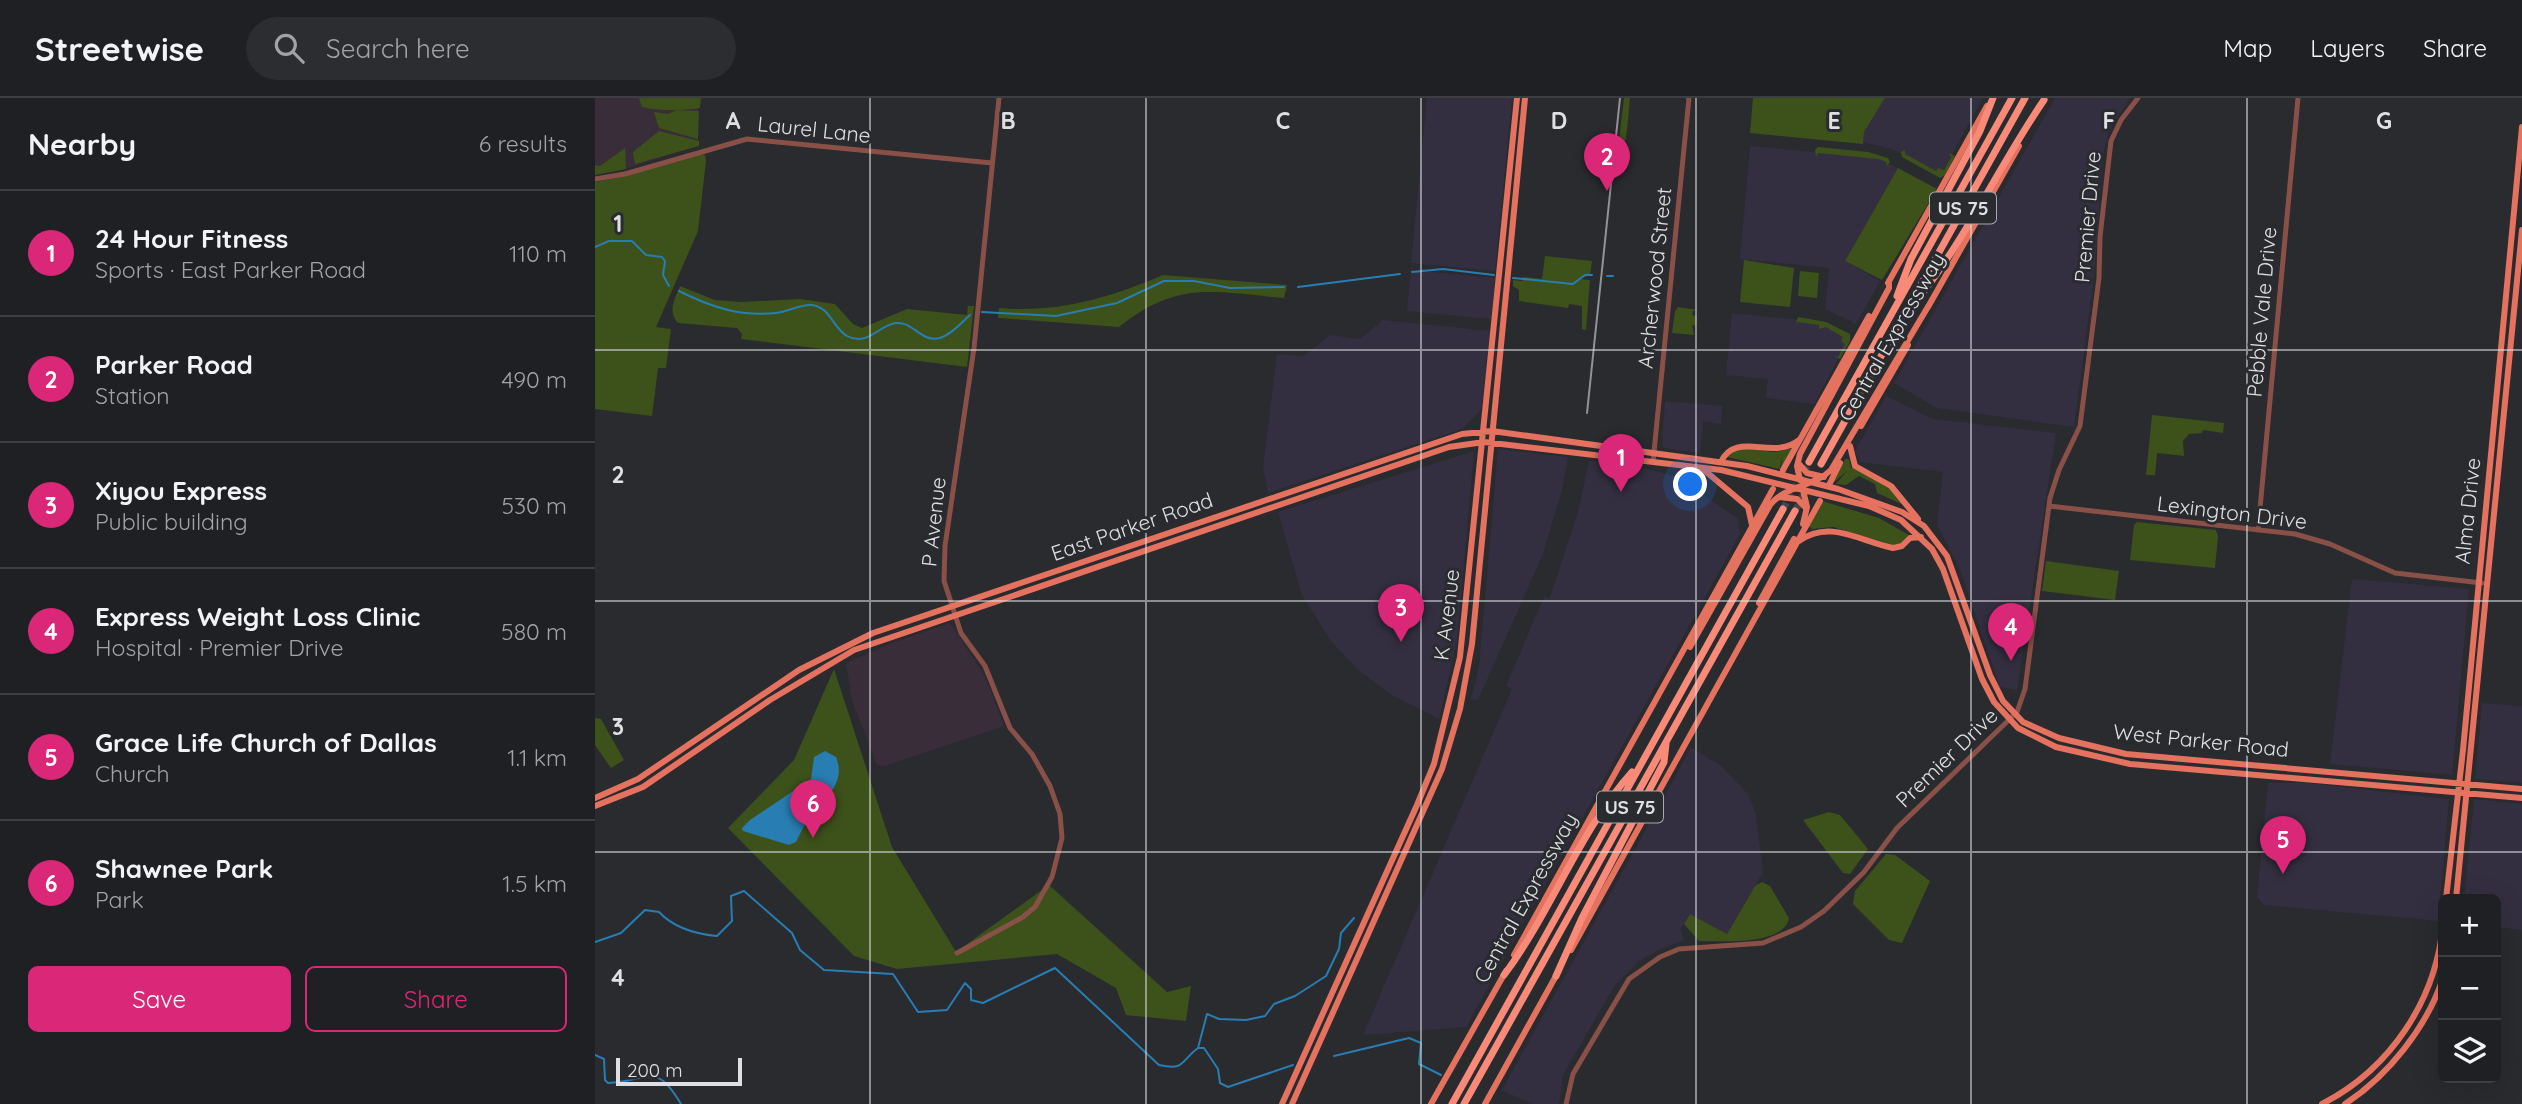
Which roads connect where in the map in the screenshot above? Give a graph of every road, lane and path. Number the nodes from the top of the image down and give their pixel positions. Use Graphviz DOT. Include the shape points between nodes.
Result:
graph roads {
  1 [pos="999,98"];
  2 [pos="1517,98"];
  3 [pos="1525,98"];
  4 [pos="1689,98"];
  5 [pos="1992,98"];
  6 [pos="2011,98"];
  7 [pos="2025,98"];
  8 [pos="2139,98"];
  9 [pos="2298,98"];
  10 [pos="2045,99"];
  11 [pos="2522,127"];
  12 [pos="1512,143"];
  13 [pos="1520,144"];
  14 [pos="992,163"];
  15 [pos="595,179"];
  16 [pos="1506,209"];
  17 [pos="1514,210"];
  18 [pos="2522,230"];
  19 [pos="1504,265"];
  20 [pos="1889,281"];
  21 [pos="1929,305"];
  22 [pos="1890,316"];
  23 [pos="1902,319"];
  24 [pos="1488,431"];
  25 [pos="1803,436"];
  26 [pos="1487,442"];
  27 [pos="1599,445"];
  28 [pos="1850,446"];
  29 [pos="1420,448"];
  30 [pos="1654,453"];
  31 [pos="1598,454"];
  32 [pos="1423,457"];
  33 [pos="1721,461"];
  34 [pos="1653,462"];
  35 [pos="1809,462"];
  36 [pos="1797,463"];
  37 [pos="1821,464"];
  38 [pos="1368,466"];
  39 [pos="1698,467"];
  40 [pos="1721,470"];
  41 [pos="1783,470"];
  42 [pos="1371,475"];
  43 [pos="1824,477"];
  44 [pos="1812,482"];
  45 [pos="1829,483"];
  46 [pos="1314,484"];
  47 [pos="1802,486"];
  48 [pos="1773,489"];
  49 [pos="1793,489"];
  50 [pos="1317,493"];
  51 [pos="1777,498"];
  52 [pos="1819,501"];
  53 [pos="2049,506"];
  54 [pos="1783,509"];
  55 [pos="1807,510"];
  56 [pos="1795,511"];
  57 [pos="1924,526"];
  58 [pos="1182,529"];
  59 [pos="1751,530"];
  60 [pos="2258,530"];
  61 [pos="1921,537"];
  62 [pos="1185,538"];
  63 [pos="1797,542"];
  64 [pos="1476,558"];
  65 [pos="2479,583"];
  66 [pos="2488,584"];
  67 [pos="1959,585"];
  68 [pos="1951,588"];
  69 [pos="950,606"];
  70 [pos="954,616"];
  71 [pos="1976,634"];
  72 [pos="1967,637"];
  73 [pos="1462,643"];
  74 [pos="1472,644"];
  75 [pos="1724,673"];
  76 [pos="1654,705"];
  77 [pos="2466,717"];
  78 [pos="2012,718"];
  79 [pos="2475,718"];
  80 [pos="2059,738"];
  81 [pos="1667,741"];
  82 [pos="2056,747"];
  83 [pos="1642,761"];
  84 [pos="2274,768"];
  85 [pos="2337,771"];
  86 [pos="2272,777"];
  87 [pos="2335,780"];
  88 [pos="2388,780"];
  89 [pos="2460,783"];
  90 [pos="2469,784"];
  91 [pos="2522,789"];
  92 [pos="2459,791"];
  93 [pos="2467,792"];
  94 [pos="595,798"];
  95 [pos="2522,798"];
  96 [pos="595,806"];
  97 [pos="2449,872"];
  98 [pos="2459,873"];
  99 [pos="2447,894"];
  100 [pos="2457,894"];
  101 [pos="957,953"];
  102 [pos="2438,957"];
  103 [pos="1504,975"];
  104 [pos="1556,976"];
  105 [pos="2438,990"];
  106 [pos="1312,1037"];
  107 [pos="1322,1041"];
  108 [pos="1282,1104"];
  109 [pos="1291,1104"];
  110 [pos="1431,1104"];
  111 [pos="1452,1104"];
  112 [pos="1464,1104"];
  113 [pos="1485,1104"];
  114 [pos="1566,1104"];
  115 [pos="2322,1104"];
  116 [pos="2345,1104"];
  1 -- 14 [label="street, P Avenue"];
  2 -- 12 [label="main road, K Avenue"];
  3 -- 13 [label="main road, K Avenue"];
  4 -- 30 [label="street, Archerwood Street"];
  5 -- 20 [label="main road, Central Expressway"];
  5 -- 22 [label="highway" via="1975,141 1912,259"];
  6 -- 22 [label="highway, Central Expressway / US 75"];
  7 -- 23 [label="highway, Central Expressway / US 75"];
  8 -- 53 [label="street, Premier Drive" via="2116,127 2110,149 2080,426 2059,470"];
  9 -- 60 [label="street, Pebble Vale Drive"];
  10 -- 21 [label="main road, Central Expressway"];
  10 -- 23 [label="highway" via="1932,282"];
  11 -- 65 [label="main road, Alma Drive"];
  12 -- 13 [label="main road"];
  12 -- 16 [label="main road, K Avenue"];
  13 -- 17 [label="main road, K Avenue"];
  14 -- 15 [label="street, Laurel Lane" via="747,139"];
  14 -- 69 [label="street, P Avenue" via="972,359 945,546 944,577"];
  16 -- 17 [label="main road"];
  16 -- 19 [label="main road, K Avenue"];
  17 -- 19 [label="main road, K Avenue"];
  18 -- 66 [label="main road, Alma Drive"];
  19 -- 24 [label="main road, K Avenue"];
  20 -- 25 [label="main road, Central Expressway"];
  20 -- 36 [label="main road"];
  21 -- 28 [label="main road, Central Expressway"];
  21 -- 43 [label="main road"];
  22 -- 35 [label="highway, Central Expressway / US 75"];
  23 -- 37 [label="highway, Central Expressway / US 75"];
  24 -- 26 [label="main road, K Avenue"];
  24 -- 27 [label="main road, East Parker Road"];
  24 -- 29 [label="main road, East Parker Road" via="1462,433"];
  25 -- 33 [label="main road" via="1778,450 1734,446"];
  25 -- 41 [label="main road, Central Expressway"];
  26 -- 31 [label="main road, East Parker Road"];
  26 -- 32 [label="main road, East Parker Road" via="1459,444"];
  26 -- 64 [label="main road, K Avenue"];
  27 -- 30 [label="main road, East Parker Road"];
  27 -- 31 [label="main road"];
  28 -- 45 [label="main road, Central Expressway"];
  28 -- 57 [label="main road" via="1855,466 1891,486"];
  29 -- 32 [label="main road"];
  29 -- 38 [label="main road, East Parker Road"];
  30 -- 33 [label="main road, East Parker Road"];
  30 -- 34 [label="street, Archerwood Street"];
  31 -- 34 [label="main road, East Parker Road"];
  32 -- 42 [label="main road, East Parker Road"];
  33 -- 47 [label="main road, West Parker Road"];
  34 -- 39 [label="main road, East Parker Road"];
  36 -- 43 [label="main road" via="1807,473"];
  36 -- 47 [label="main road"];
  38 -- 42 [label="main road"];
  38 -- 46 [label="main road, East Parker Road"];
  39 -- 40 [label="main road, East Parker Road"];
  39 -- 59 [label="main road" via="1710,472 1748,507"];
  40 -- 49 [label="main road, West Parker Road"];
  42 -- 50 [label="main road, East Parker Road"];
  43 -- 44 [label="main road"];
  44 -- 47 [label="main road, West Parker Road"];
  44 -- 57 [label="main road, West Parker Road" via="1877,500"];
  46 -- 50 [label="main road"];
  46 -- 58 [label="main road, East Parker Road"];
  47 -- 49 [label="main road, West Parker Road"];
  47 -- 55 [label="main road"];
  47 -- 61 [label="main road, West Parker Road" via="1886,512"];
  48 -- 59 [label="main road, Central Expressway"];
  49 -- 51 [label="main road"];
  50 -- 62 [label="main road, East Parker Road"];
  51 -- 55 [label="main road" via="1797,499"];
  51 -- 76 [label="main road"];
  52 -- 63 [label="main road"];
  53 -- 60 [label="street, Lexington Drive"];
  53 -- 78 [label="street, Premier Drive" via="2024,696"];
  54 -- 83 [label="highway, Central Expressway / US 75"];
  55 -- 75 [label="main road"];
  56 -- 81 [label="highway, US 75"];
  57 -- 67 [label="main road, West Parker Road" via="1947,556"];
  58 -- 62 [label="main road"];
  58 -- 69 [label="main road, East Parker Road"];
  59 -- 76 [label="main road, Central Expressway"];
  60 -- 65 [label="street, Lexington Drive" via="2313,538 2395,573"];
  61 -- 63 [label="main road" via="1893,548 1830,529 1815,531"];
  61 -- 68 [label="main road, West Parker Road" via="1938,558"];
  62 -- 70 [label="main road, East Parker Road"];
  63 -- 75 [label="main road"];
  64 -- 73 [label="main road, K Avenue"];
  64 -- 74 [label="main road, K Avenue"];
  65 -- 66 [label="street, Lexington Drive"];
  65 -- 77 [label="main road, Alma Drive"];
  66 -- 79 [label="main road, Alma Drive"];
  67 -- 68 [label="main road"];
  67 -- 71 [label="main road, West Parker Road"];
  68 -- 72 [label="main road, West Parker Road"];
  69 -- 70 [label="street, P Avenue"];
  69 -- 94 [label="main road, East Parker Road" via="817,660 638,779"];
  70 -- 96 [label="main road, East Parker Road" via="835,659 643,787"];
  70 -- 101 [label="street, P Avenue" via="985,666 1010,728 1050,786 1062,828 1057,866 1035,906"];
  71 -- 72 [label="main road"];
  71 -- 78 [label="main road, West Parker Road" via="1997,692"];
  72 -- 78 [label="main road, West Parker Road" via="1988,692"];
  73 -- 74 [label="main road"];
  73 -- 106 [label="main road, K Avenue" via="1434,764"];
  74 -- 107 [label="main road, K Avenue" via="1460,709 1441,769"];
  75 -- 104 [label="main road"];
  76 -- 103 [label="main road, Central Expressway"];
  77 -- 79 [label="main road"];
  77 -- 89 [label="main road, Alma Drive"];
  78 -- 80 [label="main road, West Parker Road"];
  78 -- 82 [label="main road, West Parker Road" via="2030,736"];
  78 -- 114 [label="street, Premier Drive" via="1897,828 1864,872 1816,916 1763,943 1679,949 1629,979 1573,1074"];
  79 -- 90 [label="main road, Alma Drive"];
  80 -- 82 [label="main road"];
  80 -- 84 [label="main road, West Parker Road" via="2126,754"];
  81 -- 104 [label="highway" via="1664,762"];
  81 -- 112 [label="highway, US 75"];
  82 -- 86 [label="main road, West Parker Road" via="2119,762"];
  83 -- 103 [label="highway" via="1621,785"];
  83 -- 111 [label="highway, Central Expressway / US 75"];
  84 -- 85 [label="main road, West Parker Road"];
  84 -- 86 [label="main road"];
  85 -- 87 [label="main road"];
  85 -- 88 [label="main road, West Parker Road"];
  86 -- 87 [label="main road, West Parker Road"];
  87 -- 88 [label="main road, West Parker Road"];
  88 -- 89 [label="main road, West Parker Road"];
  88 -- 92 [label="main road, West Parker Road"];
  89 -- 90 [label="main road, West Parker Road"];
  89 -- 92 [label="main road, Alma Drive"];
  90 -- 91 [label="main road, West Parker Road"];
  90 -- 93 [label="main road, Alma Drive"];
  92 -- 93 [label="main road, West Parker Road"];
  92 -- 97 [label="main road, Alma Drive"];
  93 -- 95 [label="main road, West Parker Road"];
  93 -- 98 [label="main road, Alma Drive"];
  97 -- 98 [label="main road"];
  97 -- 99 [label="main road, Alma Drive"];
  98 -- 100 [label="main road, Alma Drive"];
  102 -- 115 [label="main road" via="2408,1026 2375,1068"];
  103 -- 110 [label="main road, Central Expressway"];
  104 -- 113 [label="main road"];
  105 -- 116 [label="main road" via="2402,1051"];
  106 -- 107 [label="main road"];
  106 -- 108 [label="main road, K Avenue"];
  107 -- 109 [label="main road, K Avenue"];
}
